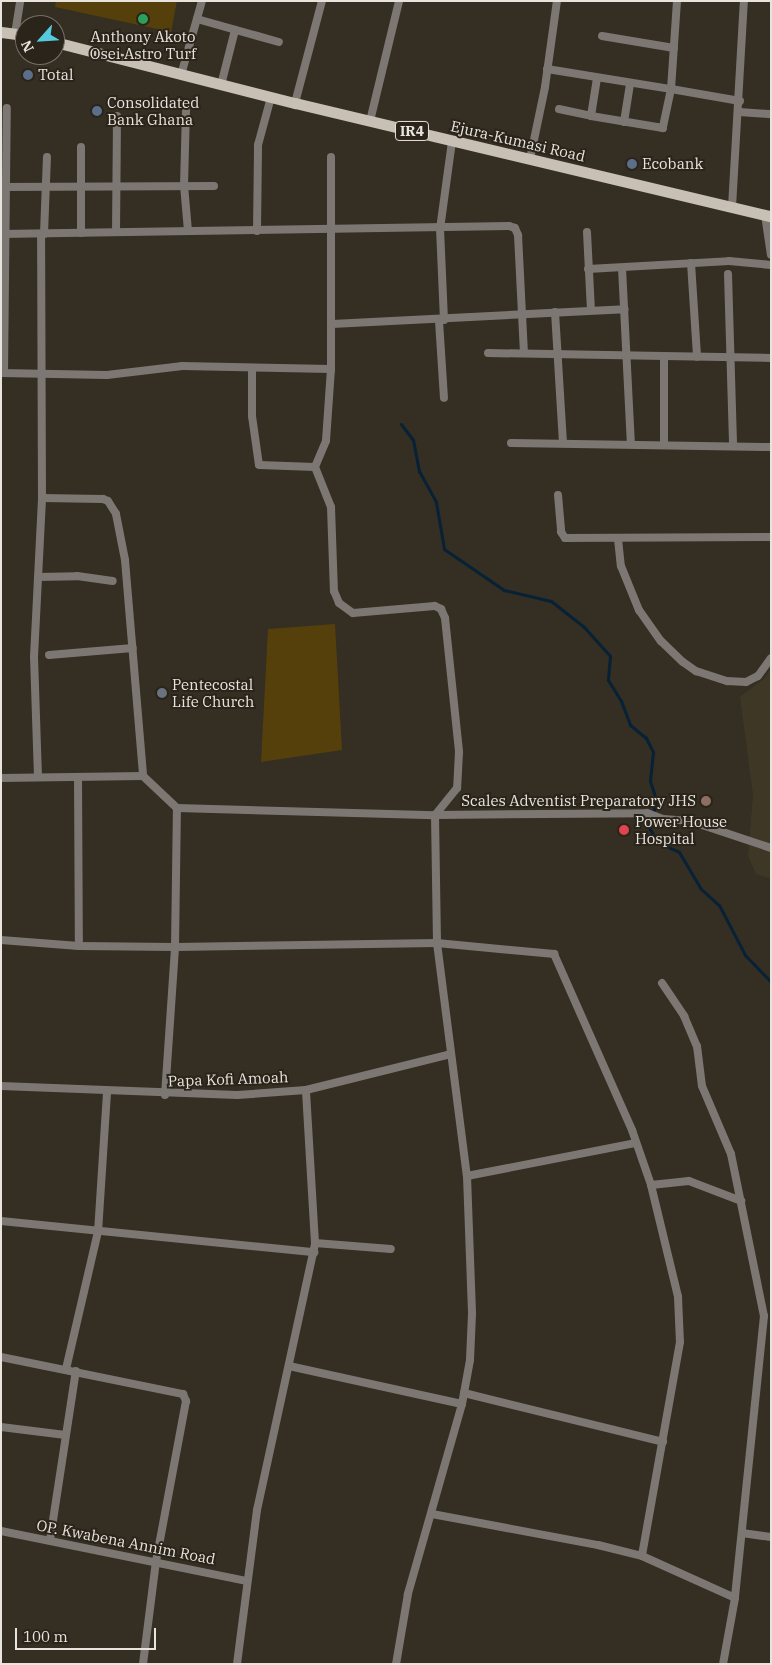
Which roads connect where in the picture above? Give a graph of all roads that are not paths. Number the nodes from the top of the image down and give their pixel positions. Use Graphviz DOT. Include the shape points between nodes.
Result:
graph roads {
  1 [pos="20,1"];
  2 [pos="202,1"];
  3 [pos="322,1"];
  4 [pos="399,1"];
  5 [pos="557,1"];
  6 [pos="677,1"];
  7 [pos="744,1"];
  8 [pos="20,15"];
  9 [pos="197,19"];
  10 [pos="235,30"];
  11 [pos="1,32"];
  12 [pos="15,34"];
  13 [pos="602,36"];
  14 [pos="279,42"];
  15 [pos="65,45"];
  16 [pos="674,48"];
  17 [pos="547,69"];
  18 [pos="181,75"];
  19 [pos="597,78"];
  20 [pos="630,82"];
  21 [pos="221,85"];
  22 [pos="671,89"];
  23 [pos="270,97"];
  24 [pos="740,101"];
  25 [pos="295,103"];
  26 [pos="7,108"];
  27 [pos="559,109"];
  28 [pos="186,110"];
  29 [pos="739,112"];
  30 [pos="771,114"];
  31 [pos="117,116"];
  32 [pos="591,116"];
  33 [pos="370,121"];
  34 [pos="624,122"];
  35 [pos="452,141"];
  36 [pos="81,147"];
  37 [pos="47,157"];
  38 [pos="331,157"];
  39 [pos="530,159"];
  40 [pos="184,185"];
  41 [pos="45,186"];
  42 [pos="82,186"];
  43 [pos="117,186"];
  44 [pos="214,186"];
  45 [pos="4,187"];
  46 [pos="732,207"];
  47 [pos="768,216"];
  48 [pos="440,229"];
  49 [pos="332,230"];
  50 [pos="257,231"];
  51 [pos="82,232"];
  52 [pos="116,232"];
  53 [pos="188,232"];
  54 [pos="587,232"];
  55 [pos="4,234"];
  56 [pos="43,234"];
  57 [pos="771,255"];
  58 [pos="691,263"];
  59 [pos="771,264"];
  60 [pos="622,268"];
  61 [pos="588,269"];
  62 [pos="728,274"];
  63 [pos="625,309"];
  64 [pos="591,310"];
  65 [pos="555,312"];
  66 [pos="522,315"];
  67 [pos="442,320"];
  68 [pos="332,324"];
  69 [pos="488,353"];
  70 [pos="524,353"];
  71 [pos="557,354"];
  72 [pos="627,356"];
  73 [pos="664,356"];
  74 [pos="697,357"];
  75 [pos="729,358"];
  76 [pos="771,358"];
  77 [pos="331,369"];
  78 [pos="252,370"];
  79 [pos="3,373"];
  80 [pos="42,374"];
  81 [pos="444,398"];
  82 [pos="563,442"];
  83 [pos="511,443"];
  84 [pos="631,444"];
  85 [pos="664,445"];
  86 [pos="733,446"];
  87 [pos="771,447"];
  88 [pos="315,467"];
  89 [pos="558,495"];
  90 [pos="42,498"];
  91 [pos="771,537"];
  92 [pos="618,539"];
  93 [pos="38,577"];
  94 [pos="113,582"];
  95 [pos="133,648"];
  96 [pos="49,655"];
  97 [pos="771,658"];
  98 [pos="144,776"];
  99 [pos="38,777"];
  100 [pos="78,777"];
  101 [pos="1,778"];
  102 [pos="177,808"];
  103 [pos="435,815"];
  104 [pos="771,848"];
  105 [pos="1,940"];
  106 [pos="437,943"];
  107 [pos="78,946"];
  108 [pos="175,946"];
  109 [pos="662,983"];
  110 [pos="452,1054"];
  111 [pos="1,1086"];
  112 [pos="306,1090"];
  113 [pos="107,1092"];
  114 [pos="165,1095"];
  115 [pos="636,1143"];
  116 [pos="467,1176"];
  117 [pos="651,1185"];
  118 [pos="741,1201"];
  119 [pos="1,1221"];
  120 [pos="98,1232"];
  121 [pos="315,1243"];
  122 [pos="391,1249"];
  123 [pos="314,1252"];
  124 [pos="1,1356"];
  125 [pos="289,1366"];
  126 [pos="66,1369"];
  127 [pos="76,1371"];
  128 [pos="464,1393"];
  129 [pos="462,1404"];
  130 [pos="1,1427"];
  131 [pos="66,1435"];
  132 [pos="662,1442"];
  133 [pos="432,1514"];
  134 [pos="1,1531"];
  135 [pos="742,1533"];
  136 [pos="771,1537"];
  137 [pos="50,1540"];
  138 [pos="642,1556"];
  139 [pos="156,1561"];
  140 [pos="246,1581"];
  141 [pos="735,1598"];
  142 [pos="143,1664"];
  143 [pos="237,1664"];
  144 [pos="396,1664"];
  145 [pos="722,1664"];
  1 -- 8 [label="street"];
  2 -- 9 [label="street"];
  3 -- 25 [label="street"];
  4 -- 33 [label="street"];
  5 -- 17 [label="street"];
  6 -- 16 [label="street"];
  7 -- 24 [label="street"];
  9 -- 10 [label="street"];
  9 -- 18 [label="street"];
  10 -- 14 [label="street"];
  10 -- 21 [label="street"];
  11 -- 12 [label="main road"];
  13 -- 16 [label="street"];
  15 -- 18 [label="main road, Ejura-Kumasi Road / IR4"];
  16 -- 22 [label="street"];
  17 -- 19 [label="street"];
  17 -- 39 [label="street"];
  18 -- 21 [label="main road, Ejura-Kumasi Road / IR4"];
  19 -- 20 [label="street"];
  19 -- 32 [label="street"];
  20 -- 22 [label="street"];
  20 -- 34 [label="street"];
  21 -- 23 [label="main road, Ejura-Kumasi Road / IR4"];
  22 -- 24 [label="street"];
  22 -- 34 [label="street" via="663,128"];
  23 -- 25 [label="main road, Ejura-Kumasi Road / IR4"];
  23 -- 50 [label="street" via="258,145"];
  24 -- 29 [label="street"];
  25 -- 33 [label="main road, Ejura-Kumasi Road / IR4"];
  26 -- 45 [label="street"];
  27 -- 32 [label="street"];
  28 -- 40 [label="street"];
  29 -- 30 [label="street"];
  29 -- 46 [label="street"];
  31 -- 43 [label="street"];
  32 -- 34 [label="street"];
  33 -- 35 [label="main road, Ejura-Kumasi Road / IR4"];
  35 -- 39 [label="main road, Ejura-Kumasi Road / IR4"];
  35 -- 48 [label="street"];
  36 -- 42 [label="street"];
  37 -- 41 [label="street"];
  38 -- 49 [label="street"];
  39 -- 46 [label="main road, Ejura-Kumasi Road / IR4"];
  40 -- 43 [label="street"];
  40 -- 44 [label="street"];
  40 -- 53 [label="street"];
  41 -- 42 [label="street"];
  41 -- 45 [label="street"];
  41 -- 56 [label="street"];
  42 -- 43 [label="street"];
  42 -- 51 [label="street"];
  43 -- 52 [label="street"];
  45 -- 55 [label="street"];
  46 -- 47 [label="main road, Ejura-Kumasi Road / IR4"];
  47 -- 57 [label="street"];
  48 -- 49 [label="street"];
  48 -- 66 [label="street" via="515,228"];
  48 -- 67 [label="street"];
  49 -- 50 [label="street"];
  49 -- 68 [label="street"];
  50 -- 53 [label="street"];
  51 -- 52 [label="street"];
  51 -- 56 [label="street"];
  52 -- 53 [label="street"];
  54 -- 61 [label="street"];
  55 -- 56 [label="street"];
  55 -- 79 [label="street"];
  56 -- 80 [label="street"];
  58 -- 59 [label="street"];
  58 -- 60 [label="street"];
  58 -- 74 [label="street"];
  60 -- 61 [label="street"];
  60 -- 63 [label="street"];
  61 -- 64 [label="street"];
  62 -- 75 [label="street"];
  63 -- 64 [label="street"];
  63 -- 72 [label="street"];
  64 -- 65 [label="street"];
  65 -- 66 [label="street"];
  65 -- 71 [label="street"];
  66 -- 67 [label="street"];
  66 -- 70 [label="street"];
  67 -- 68 [label="street"];
  67 -- 81 [label="street"];
  68 -- 77 [label="street"];
  69 -- 70 [label="street"];
  70 -- 71 [label="street"];
  71 -- 72 [label="street"];
  71 -- 82 [label="street"];
  72 -- 73 [label="street"];
  72 -- 84 [label="street"];
  73 -- 74 [label="street"];
  73 -- 85 [label="street"];
  74 -- 75 [label="street"];
  75 -- 76 [label="street"];
  75 -- 86 [label="street"];
  77 -- 78 [label="street"];
  77 -- 88 [label="street" via="326,441"];
  78 -- 80 [label="street" via="182,366 107,375"];
  78 -- 88 [label="street" via="252,416 259,465"];
  79 -- 80 [label="street"];
  80 -- 90 [label="street"];
  82 -- 83 [label="street"];
  82 -- 84 [label="street"];
  84 -- 85 [label="street"];
  85 -- 86 [label="street"];
  86 -- 87 [label="street"];
  88 -- 103 [label="street" via="331,507 334,592 339,602 353,613 435,606 441,609 445,618 459,752 458,782 454,794"];
  89 -- 92 [label="street" via="561,532 566,538"];
  90 -- 93 [label="street"];
  90 -- 95 [label="street" via="103,499 113,506 126,560"];
  91 -- 92 [label="street"];
  92 -- 97 [label="street" via="621,566 639,610 683,662 696,671 727,681 746,682 758,676"];
  93 -- 94 [label="street" via="77,576"];
  93 -- 99 [label="street" via="34,658"];
  95 -- 96 [label="street"];
  95 -- 98 [label="street"];
  98 -- 100 [label="street"];
  98 -- 102 [label="street"];
  99 -- 100 [label="street"];
  99 -- 101 [label="street"];
  100 -- 107 [label="street"];
  102 -- 103 [label="street"];
  102 -- 108 [label="street"];
  103 -- 104 [label="street" via="647,813 663,819 690,821"];
  103 -- 106 [label="street"];
  105 -- 107 [label="street"];
  106 -- 108 [label="street"];
  106 -- 110 [label="street"];
  106 -- 115 [label="street" via="554,954"];
  107 -- 108 [label="street"];
  108 -- 114 [label="street"];
  109 -- 118 [label="street" via="684,1016 697,1046 702,1086 731,1154"];
  110 -- 112 [label="street, Papa Kofi Amoah"];
  110 -- 116 [label="street"];
  111 -- 113 [label="street, Papa Kofi Amoah"];
  112 -- 114 [label="street, Papa Kofi Amoah" via="237,1096"];
  112 -- 121 [label="street"];
  113 -- 114 [label="street, Papa Kofi Amoah"];
  113 -- 120 [label="street"];
  115 -- 116 [label="street"];
  115 -- 117 [label="street"];
  116 -- 128 [label="street" via="472,1314 470,1360"];
  117 -- 118 [label="street" via="689,1181"];
  117 -- 132 [label="street" via="678,1297 680,1342"];
  118 -- 135 [label="street" via="764,1316"];
  119 -- 120 [label="street"];
  120 -- 123 [label="street"];
  120 -- 126 [label="street"];
  121 -- 122 [label="street"];
  121 -- 123 [label="street"];
  123 -- 125 [label="street"];
  124 -- 126 [label="street"];
  125 -- 129 [label="street"];
  125 -- 140 [label="street" via="257,1510"];
  126 -- 127 [label="street"];
  127 -- 131 [label="street"];
  127 -- 139 [label="street" via="183,1394 186,1401"];
  128 -- 129 [label="street"];
  128 -- 132 [label="street"];
  129 -- 133 [label="street"];
  130 -- 131 [label="street"];
  131 -- 137 [label="street"];
  132 -- 138 [label="street"];
  133 -- 138 [label="street"];
  133 -- 144 [label="street" via="408,1594"];
  134 -- 137 [label="street, OP. Kwabena Annim Road"];
  135 -- 136 [label="street"];
  135 -- 141 [label="street"];
  137 -- 139 [label="street, OP. Kwabena Annim Road"];
  138 -- 141 [label="street"];
  139 -- 140 [label="street, OP. Kwabena Annim Road"];
  139 -- 142 [label="street"];
  140 -- 143 [label="street"];
  141 -- 145 [label="street"];
}
